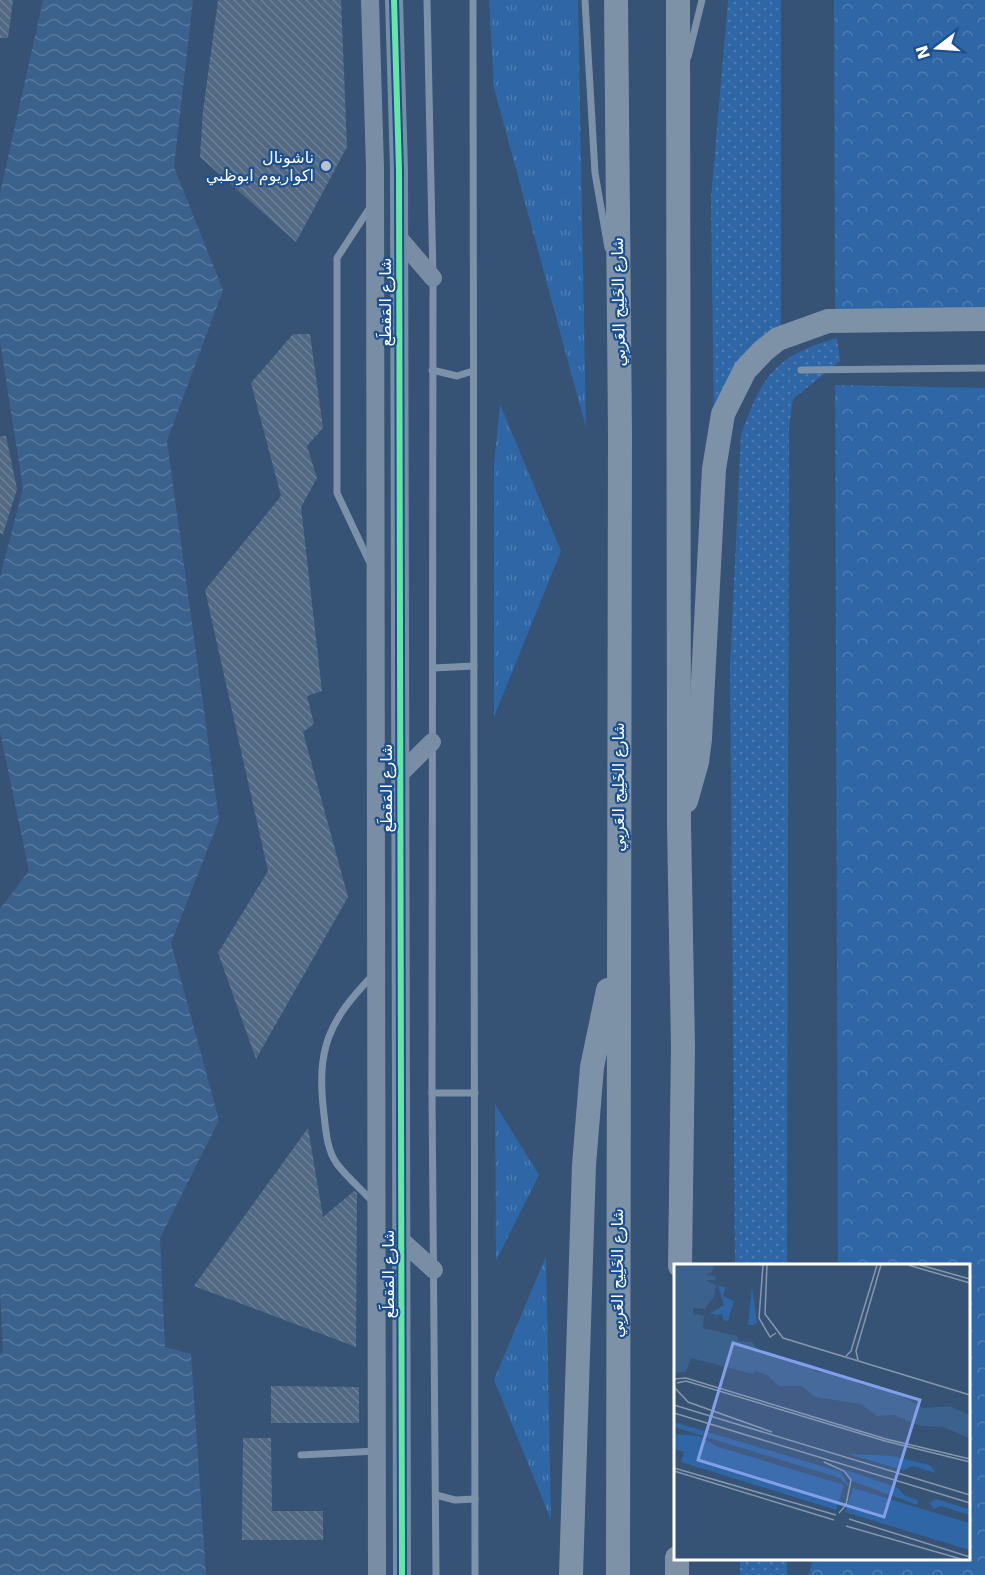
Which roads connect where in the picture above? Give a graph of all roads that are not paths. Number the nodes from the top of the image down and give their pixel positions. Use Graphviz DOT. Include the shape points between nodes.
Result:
graph roads {
  1 [pos="370,0"];
  2 [pos="394,0"];
  3 [pos="427,0"];
  4 [pos="473,0"];
  5 [pos="585,0"];
  6 [pos="616,0"];
  7 [pos="678,0"];
  8 [pos="702,0"];
  9 [pos="678,94"];
  10 [pos="374,200"];
  11 [pos="399,238"];
  12 [pos="433,278"];
  13 [pos="618,285"];
  14 [pos="985,319"];
  15 [pos="985,368"];
  16 [pos="432,370"];
  17 [pos="801,370"];
  18 [pos="473,371"];
  19 [pos="374,572"];
  20 [pos="474,666"];
  21 [pos="433,668"];
  22 [pos="432,742"];
  23 [pos="400,780"];
  24 [pos="375,785"];
  25 [pos="679,824"];
  26 [pos="617,962"];
  27 [pos="375,973"];
  28 [pos="432,1093"];
  29 [pos="475,1093"];
  30 [pos="376,1204"];
  31 [pos="402,1240"];
  32 [pos="681,1264"];
  33 [pos="434,1269"];
  34 [pos="376,1451"];
  35 [pos="402,1451"];
  36 [pos="300,1455"];
  37 [pos="436,1495"];
  38 [pos="475,1499"];
  39 [pos="376,1575"];
  40 [pos="402,1575"];
  41 [pos="436,1575"];
  42 [pos="475,1575"];
  43 [pos="571,1575"];
  44 [pos="618,1575"];
  1 -- 10 [label="street, شارع المَقطَع"];
  2 -- 11 [label="street, شارع المَقطَع"];
  3 -- 12 [label="lane"];
  4 -- 18 [label="lane"];
  5 -- 13 [label="lane" via="595,173"];
  6 -- 13 [label="highway, شارع الخَلِيج العَربِي"];
  7 -- 9 [label="highway"];
  8 -- 9 [label="lane"];
  9 -- 25 [label="highway"];
  10 -- 19 [label="street, شارع المَقطَع"];
  10 -- 19 [label="lane" via="337,258 337,493"];
  11 -- 12 [label="street"];
  11 -- 23 [label="street, شارع المَقطَع"];
  12 -- 16 [label="lane"];
  13 -- 26 [label="highway, شارع الخَلِيج العَربِي"];
  14 -- 25 [label="highway" via="887,318 811,325 778,339 763,351 736,385 723,414 714,469 697,762"];
  15 -- 17 [label="lane"];
  16 -- 18 [label="lane" via="457,376"];
  16 -- 21 [label="lane"];
  18 -- 20 [label="lane"];
  19 -- 24 [label="street, شارع المَقطَع"];
  20 -- 21 [label="lane"];
  20 -- 29 [label="lane"];
  21 -- 22 [label="lane"];
  22 -- 23 [label="street"];
  22 -- 28 [label="lane"];
  23 -- 24 [label="street"];
  23 -- 31 [label="street, شارع المَقطَع"];
  24 -- 27 [label="street, شارع المَقطَع"];
  25 -- 32 [label="highway"];
  26 -- 43 [label="highway" via="598,1032 586,1126"];
  26 -- 44 [label="highway, شارع الخَلِيج العَربِي"];
  27 -- 30 [label="street, شارع المَقطَع"];
  27 -- 30 [label="lane" via="344,1006 333,1026 325,1046 322,1073 323,1110 331,1152"];
  28 -- 29 [label="lane"];
  28 -- 33 [label="lane"];
  29 -- 38 [label="lane"];
  30 -- 34 [label="street, شارع المَقطَع"];
  31 -- 33 [label="street"];
  31 -- 35 [label="street, شارع المَقطَع"];
  33 -- 37 [label="lane"];
  34 -- 35 [label="street"];
  34 -- 36 [label="lane"];
  34 -- 39 [label="street, شارع المَقطَع"];
  35 -- 40 [label="street, شارع المَقطَع"];
  37 -- 38 [label="lane" via="455,1500"];
  37 -- 41 [label="lane"];
  38 -- 42 [label="lane"];
}
